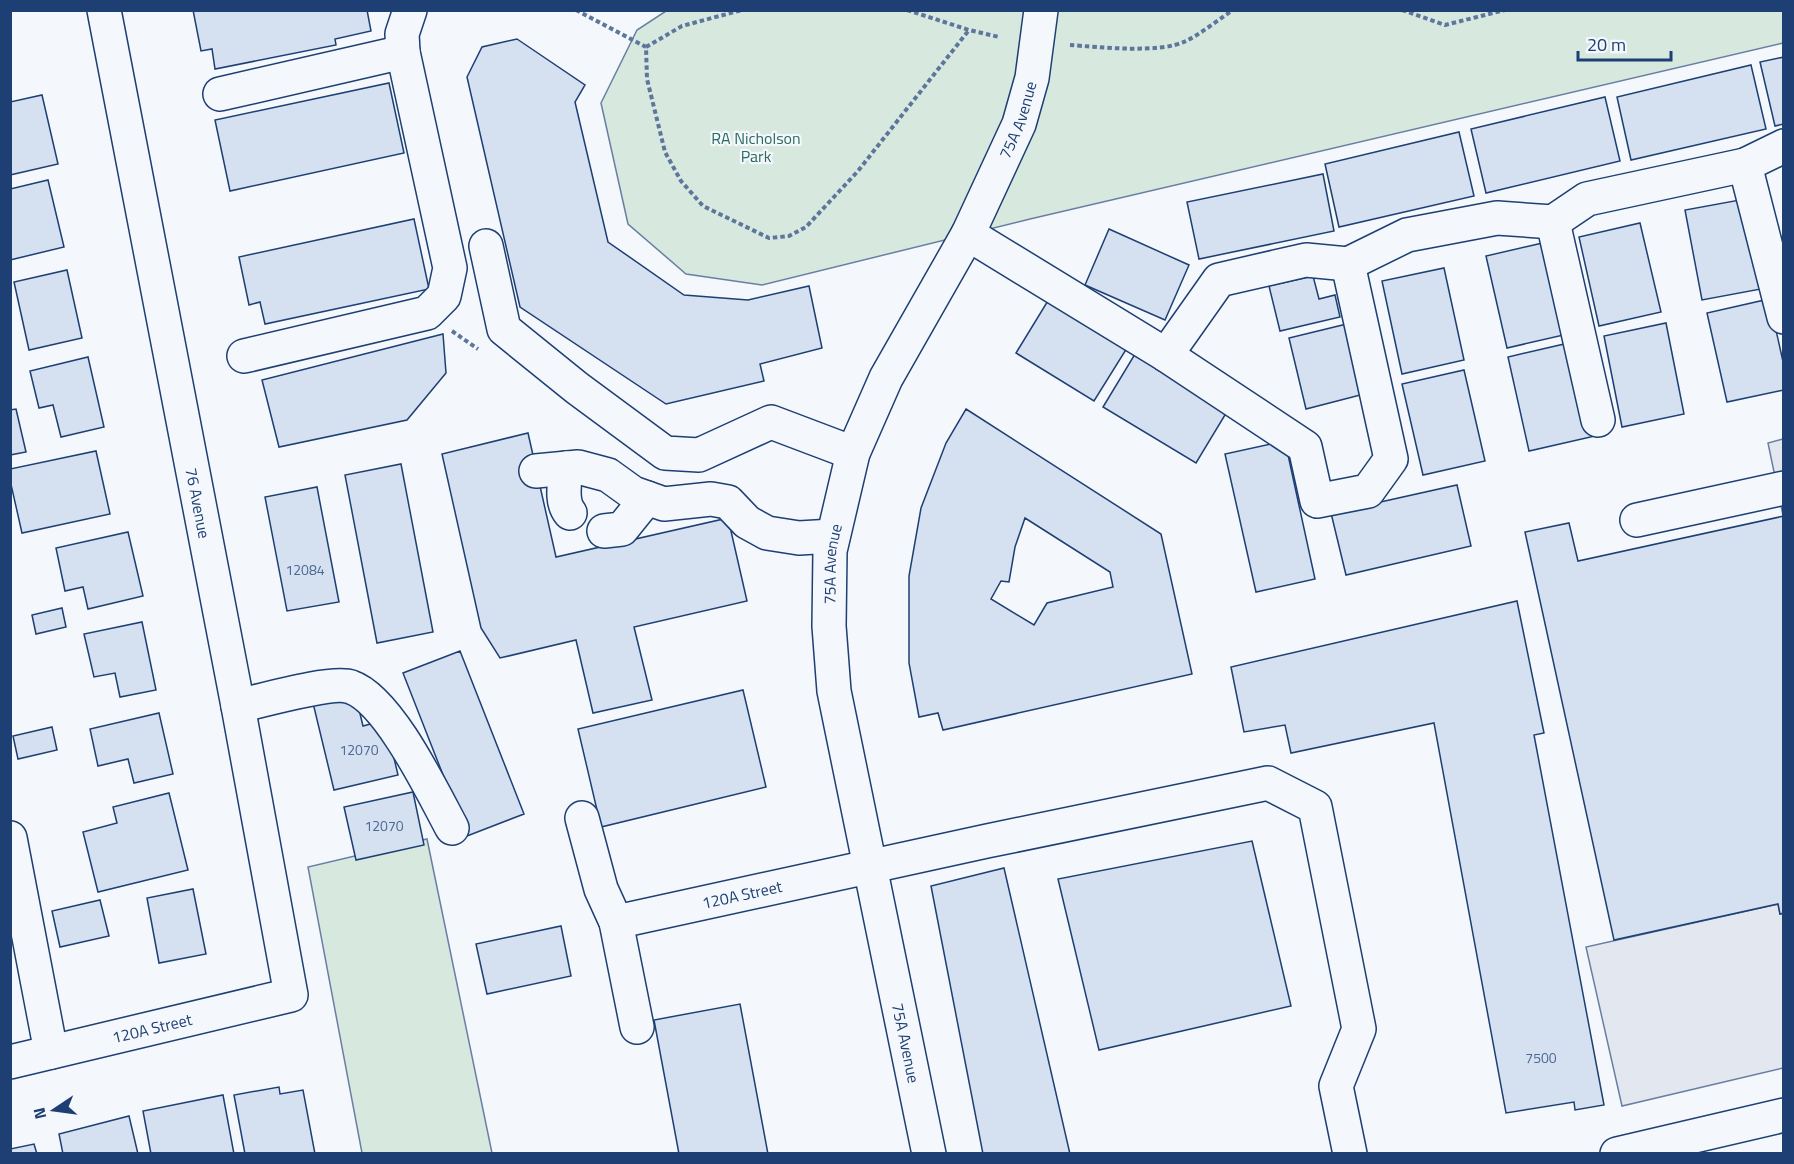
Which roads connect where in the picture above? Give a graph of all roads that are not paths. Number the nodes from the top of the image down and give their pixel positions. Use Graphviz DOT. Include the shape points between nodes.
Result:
graph roads {
  1 [pos="104,10"];
  2 [pos="410,10"];
  3 [pos="1041,10"];
  4 [pos="403,52"];
  5 [pos="220,94"];
  6 [pos="1784,146"];
  7 [pos="1746,165"];
  8 [pos="1553,222"];
  9 [pos="968,234"];
  10 [pos="486,246"];
  11 [pos="1348,264"];
  12 [pos="1784,317"];
  13 [pos="1166,355"];
  14 [pos="244,356"];
  15 [pos="1598,420"];
  16 [pos="853,453"];
  17 [pos="1784,488"];
  18 [pos="647,498"];
  19 [pos="570,513"];
  20 [pos="1637,520"];
  21 [pos="604,531"];
  22 [pos="833,536"];
  23 [pos="238,706"];
  24 [pos="582,818"];
  25 [pos="452,828"];
  26 [pos="10,838"];
  27 [pos="868,866"];
  28 [pos="616,922"];
  29 [pos="291,995"];
  30 [pos="637,1027"];
  31 [pos="51,1052"];
  32 [pos="10,1062"];
  33 [pos="1784,1115"];
  34 [pos="1725,1140"];
  35 [pos="929,1154"];
  36 [pos="1350,1154"];
  37 [pos="1617,1154"];
  1 -- 23 [label="street, 76 Avenue"];
  2 -- 4 [label="street" via="402,34"];
  3 -- 9 [label="street, 75A Avenue" via="1032,78 1020,124"];
  4 -- 5 [label="street"];
  4 -- 14 [label="street" via="450,268 444,296 428,313"];
  6 -- 7 [label="street"];
  7 -- 8 [label="street" via="1587,199"];
  7 -- 12 [label="street"];
  8 -- 11 [label="street" via="1497,218 1407,235"];
  8 -- 15 [label="street"];
  9 -- 13 [label="street"];
  9 -- 16 [label="street, 75A Avenue" via="886,378"];
  10 -- 16 [label="street" via="504,329 665,453 699,455 771,422"];
  11 -- 13 [label="street" via="1306,260 1219,280"];
  11 -- 13 [label="street" via="1391,459 1368,491 1317,501 1305,447"];
  16 -- 22 [label="street, 75A Avenue"];
  17 -- 20 [label="street"];
  18 -- 19 [label="street" via="608,475 578,467 551,469"];
  18 -- 21 [label="street" via="622,529"];
  18 -- 22 [label="street" via="664,504 711,499 728,502 747,522 767,533 799,538"];
  22 -- 27 [label="street, 75A Avenue" via="829,626 834,691"];
  23 -- 25 [label="street" via="319,688 351,686 394,726"];
  23 -- 29 [label="street, 76 Avenue"];
  24 -- 28 [label="street" via="601,889"];
  26 -- 31 [label="street"];
  27 -- 28 [label="street, 120A Street"];
  27 -- 35 [label="street, 75A Avenue"];
  27 -- 36 [label="street, 120A Street" via="1268,783 1315,807 1359,1029 1336,1086"];
  28 -- 30 [label="street"];
  29 -- 31 [label="street, 120A Street"];
  31 -- 32 [label="street, 120A Street"];
  33 -- 34 [label="street"];
  34 -- 37 [label="street"];
}
